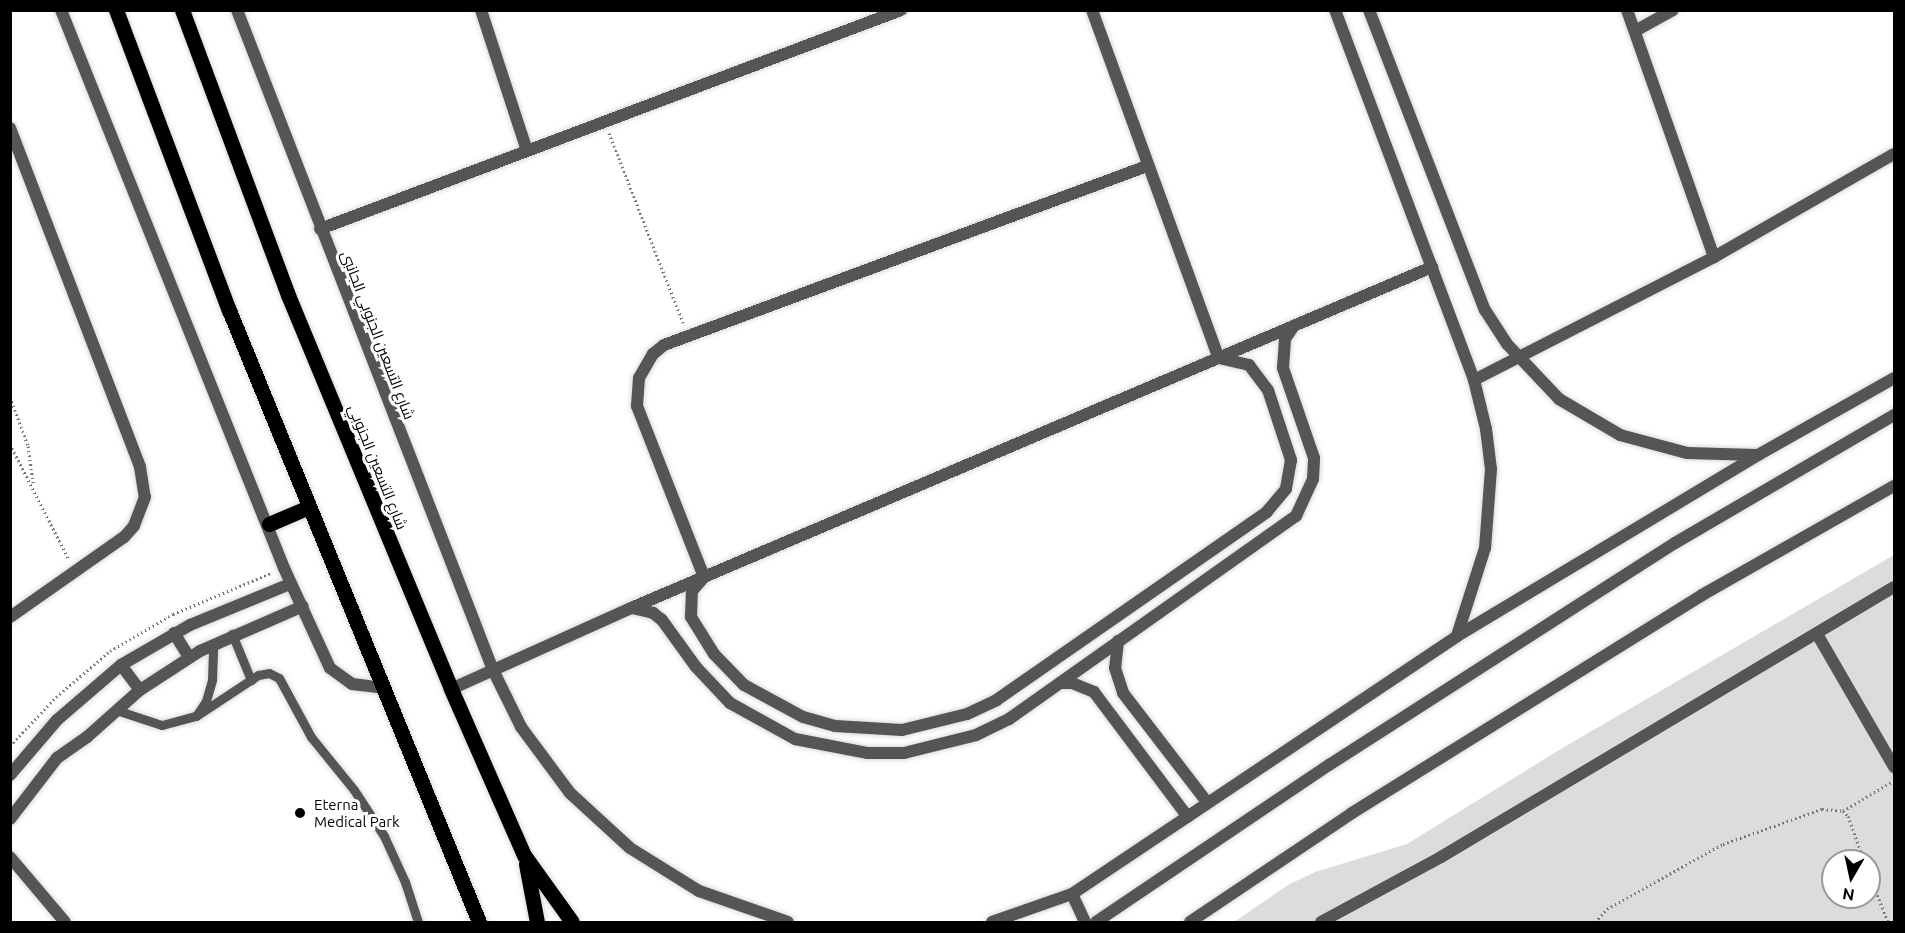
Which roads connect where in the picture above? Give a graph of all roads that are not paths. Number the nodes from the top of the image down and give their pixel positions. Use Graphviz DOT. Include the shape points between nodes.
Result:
graph roads {
  1 [pos="61,10"];
  2 [pos="116,10"];
  3 [pos="182,10"];
  4 [pos="237,10"];
  5 [pos="481,10"];
  6 [pos="901,10"];
  7 [pos="1092,10"];
  8 [pos="1335,10"];
  9 [pos="1369,10"];
  10 [pos="1627,10"];
  11 [pos="1673,10"];
  12 [pos="1635,31"];
  13 [pos="10,128"];
  14 [pos="527,151"];
  15 [pos="1894,154"];
  16 [pos="1147,166"];
  17 [pos="320,229"];
  18 [pos="1714,257"];
  19 [pos="1432,267"];
  20 [pos="1293,327"];
  21 [pos="1219,358"];
  22 [pos="1520,359"];
  23 [pos="1894,378"];
  24 [pos="1474,380"];
  25 [pos="1894,415"];
  26 [pos="1758,455"];
  27 [pos="1894,486"];
  28 [pos="309,507"];
  29 [pos="269,524"];
  30 [pos="704,577"];
  31 [pos="290,584"];
  32 [pos="1894,587"];
  33 [pos="303,606"];
  34 [pos="631,608"];
  35 [pos="10,617"];
  36 [pos="174,633"];
  37 [pos="232,634"];
  38 [pos="1817,634"];
  39 [pos="1457,636"];
  40 [pos="1118,641"];
  41 [pos="213,644"];
  42 [pos="189,657"];
  43 [pos="121,665"];
  44 [pos="494,670"];
  45 [pos="251,680"];
  46 [pos="1060,683"];
  47 [pos="384,688"];
  48 [pos="451,689"];
  49 [pos="140,690"];
  50 [pos="116,710"];
  51 [pos="196,716"];
  52 [pos="1894,767"];
  53 [pos="10,775"];
  54 [pos="1207,802"];
  55 [pos="1188,817"];
  56 [pos="10,819"];
  57 [pos="524,855"];
  58 [pos="10,857"];
  59 [pos="1072,894"];
  60 [pos="65,922"];
  61 [pos="418,922"];
  62 [pos="479,922"];
  63 [pos="537,922"];
  64 [pos="572,922"];
  65 [pos="788,922"];
  66 [pos="992,922"];
  67 [pos="1085,922"];
  68 [pos="1096,922"];
  69 [pos="1190,922"];
  70 [pos="1321,922"];
  1 -- 29 [label="street"];
  2 -- 28 [label="main road" via="229,310"];
  3 -- 48 [label="main road, شارع التسعين الجنوبي" via="288,296"];
  4 -- 17 [label="street, شارع التسعين الجنوبي الجانبى"];
  5 -- 14 [label="street"];
  6 -- 14 [label="street"];
  7 -- 16 [label="street"];
  8 -- 19 [label="street"];
  9 -- 22 [label="street" via="1485,310"];
  10 -- 12 [label="street"];
  11 -- 12 [label="street"];
  12 -- 18 [label="street"];
  13 -- 35 [label="street" via="144,481 145,497 134,526 124,537"];
  14 -- 17 [label="street"];
  15 -- 18 [label="street"];
  16 -- 21 [label="street"];
  16 -- 30 [label="street" via="664,345 644,365 637,406"];
  17 -- 44 [label="street, شارع التسعين الجنوبي الجانبى"];
  18 -- 22 [label="street"];
  19 -- 20 [label="street"];
  19 -- 24 [label="street"];
  20 -- 21 [label="street"];
  20 -- 40 [label="street" via="1285,339 1283,368 1314,458 1307,498 1281,530"];
  21 -- 30 [label="street"];
  21 -- 30 [label="street" via="1249,365 1268,390 1291,460 1286,489 1278,502 997,700 967,714 935,725 869,731 803,717 772,704 728,671 691,617 689,599"];
  22 -- 24 [label="street"];
  22 -- 26 [label="street" via="1559,399 1620,435 1687,453"];
  23 -- 26 [label="street"];
  24 -- 39 [label="street" via="1486,429 1490,508 1480,567"];
  25 -- 68 [label="street" via="1675,543 1329,765"];
  26 -- 39 [label="street"];
  27 -- 69 [label="street" via="1692,601 1352,813"];
  28 -- 29 [label="main road"];
  28 -- 47 [label="main road"];
  29 -- 31 [label="street"];
  30 -- 34 [label="street"];
  31 -- 33 [label="street"];
  31 -- 36 [label="street"];
  32 -- 38 [label="street"];
  33 -- 37 [label="street"];
  33 -- 47 [label="street" via="330,668 352,684"];
  34 -- 44 [label="street"];
  34 -- 46 [label="street" via="653,613 662,620 696,668 730,703 778,731 831,748 867,753 941,747 1009,719"];
  36 -- 42 [label="street"];
  36 -- 43 [label="street"];
  37 -- 41 [label="street"];
  37 -- 45 [label="lane"];
  38 -- 52 [label="street"];
  38 -- 70 [label="street" via="1440,858"];
  39 -- 54 [label="street"];
  40 -- 46 [label="street"];
  40 -- 54 [label="street" via="1115,668 1123,693"];
  41 -- 42 [label="street"];
  41 -- 51 [label="lane" via="212,680 206,701"];
  42 -- 49 [label="street"];
  43 -- 49 [label="street"];
  43 -- 53 [label="street" via="57,720"];
  44 -- 48 [label="street"];
  44 -- 65 [label="street, شارع التسعين الجنوبي الجانبى" via="521,727 570,793 630,848 699,891"];
  45 -- 51 [label="lane"];
  45 -- 61 [label="lane" via="268,673 282,682 311,737 354,790 384,836"];
  46 -- 55 [label="street" via="1094,692"];
  47 -- 62 [label="main road"];
  48 -- 57 [label="main road, شارع التسعين الجنوبي"];
  49 -- 50 [label="street"];
  50 -- 51 [label="lane" via="162,725"];
  50 -- 56 [label="street" via="57,758"];
  54 -- 55 [label="street"];
  55 -- 59 [label="street"];
  57 -- 63 [label="main road"];
  57 -- 64 [label="main road, شارع التسعين الجنوبي"];
  58 -- 60 [label="street"];
  59 -- 66 [label="street"];
  59 -- 67 [label="street"];
}
